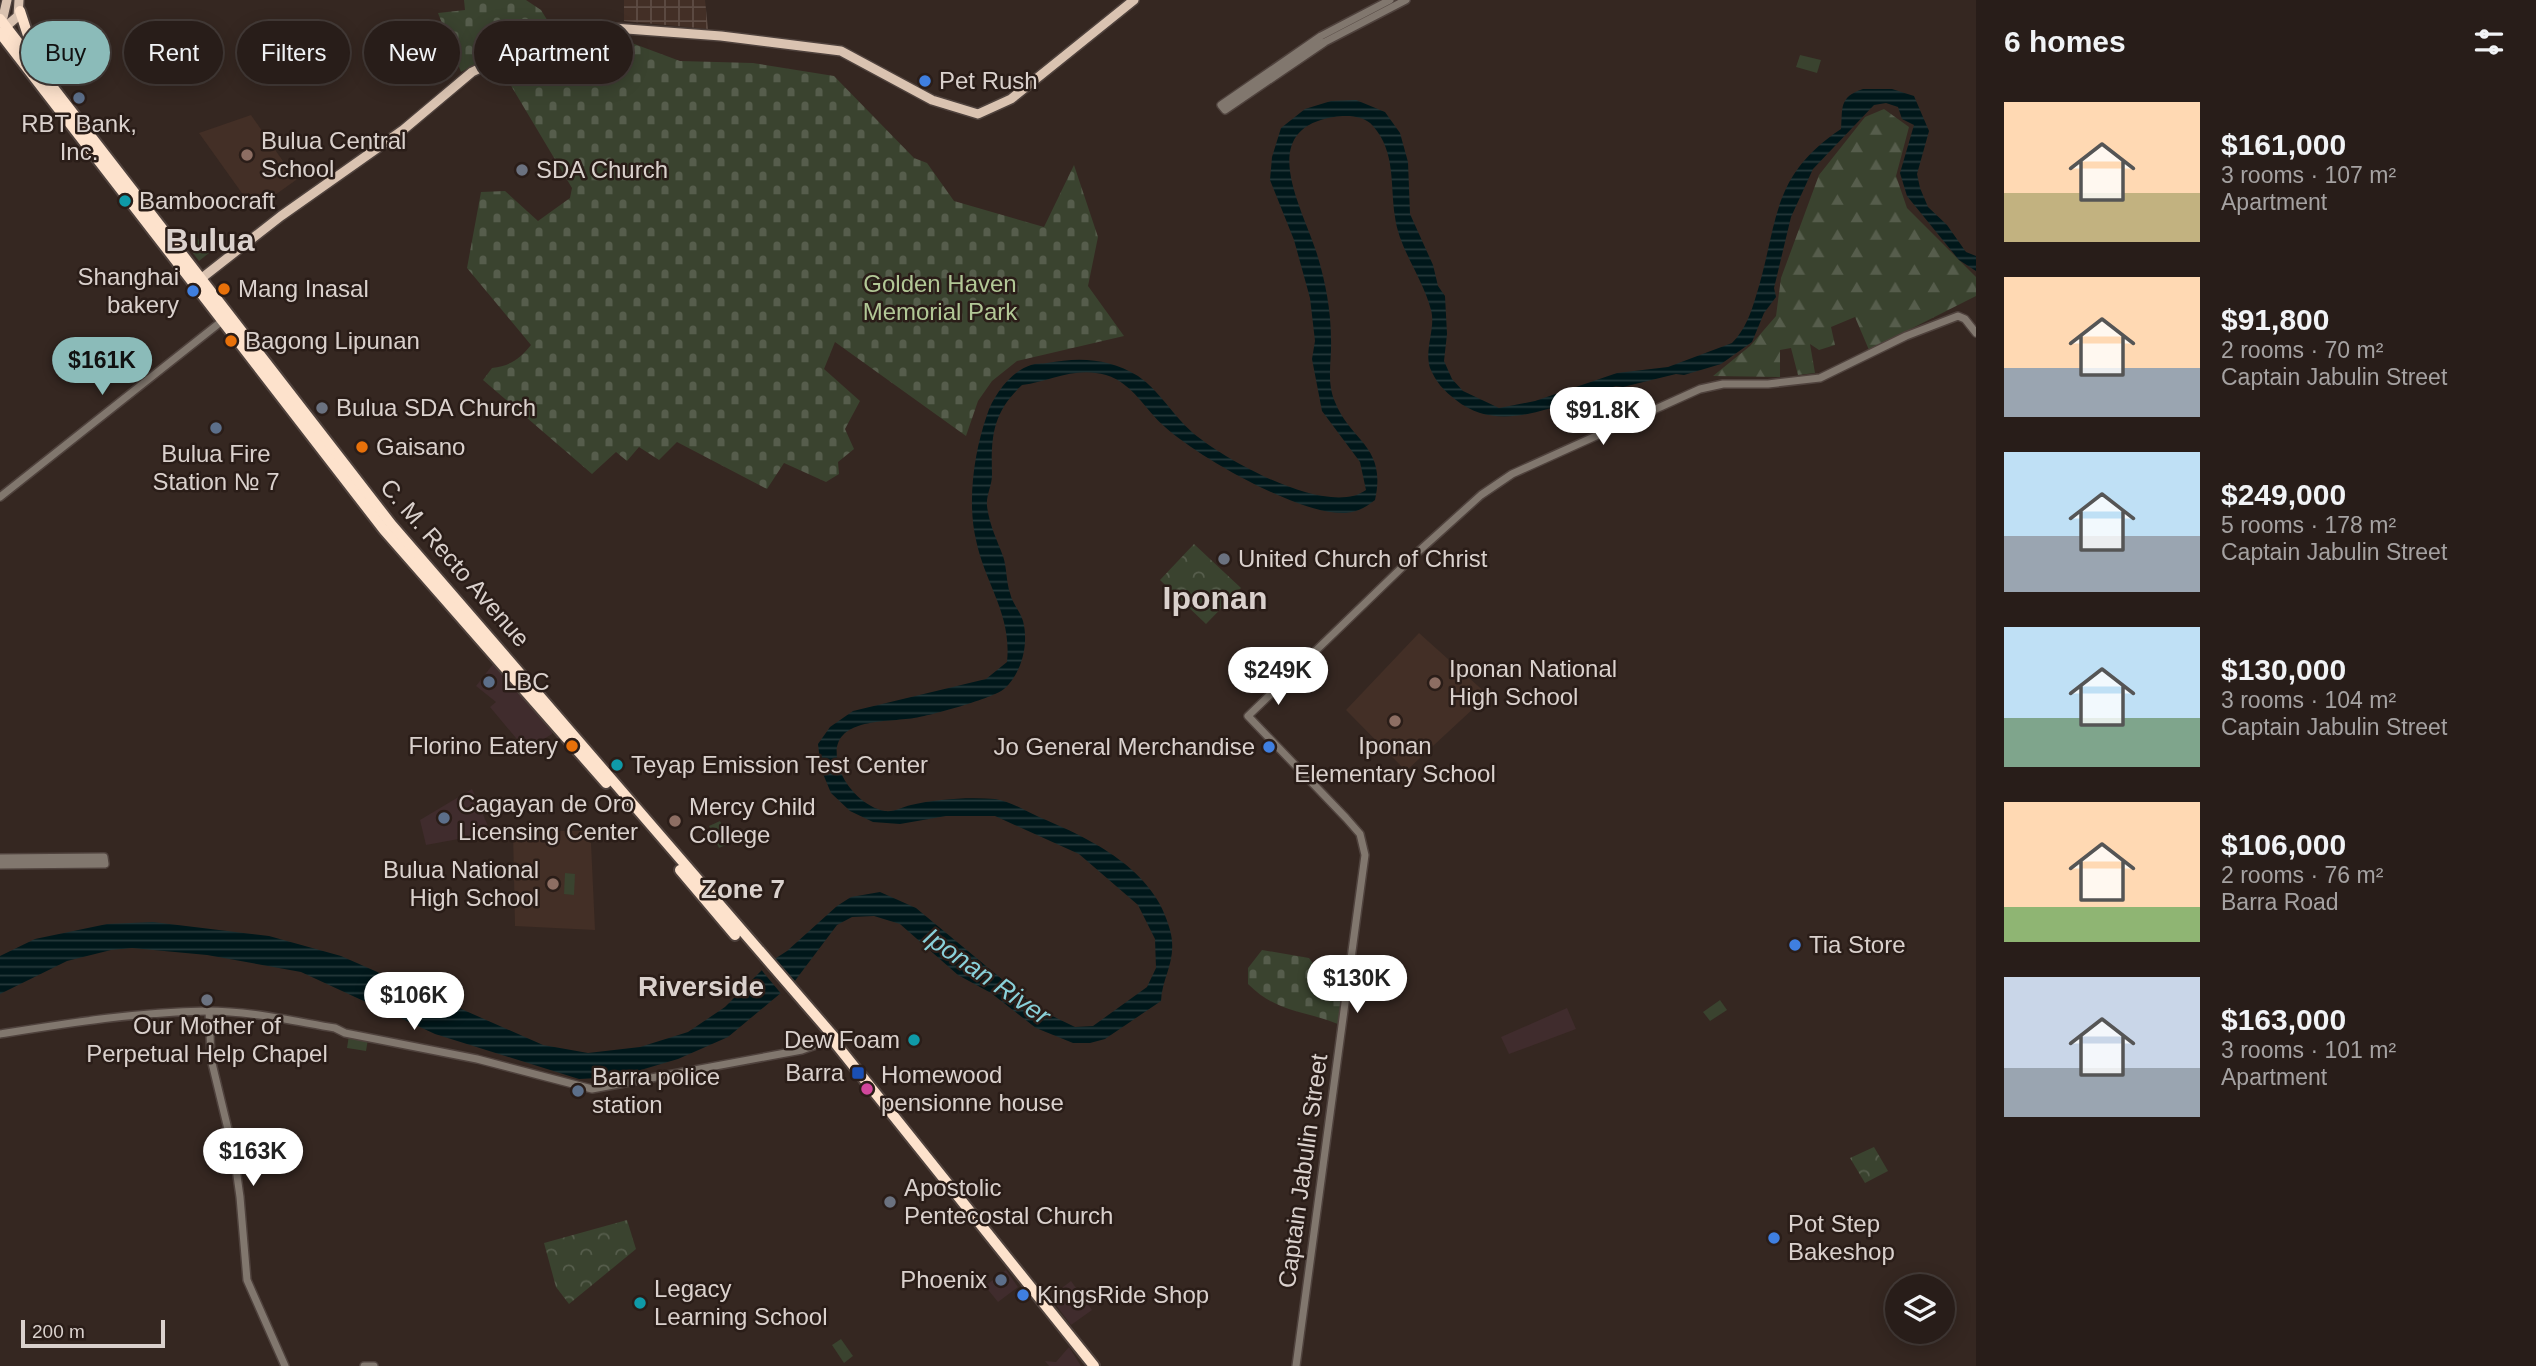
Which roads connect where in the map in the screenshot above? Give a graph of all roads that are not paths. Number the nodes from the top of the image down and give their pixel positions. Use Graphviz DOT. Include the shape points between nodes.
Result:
graph roads {
  1 [pos="7,0"];
  2 [pos="1135,0"];
  3 [pos="1390,0"];
  4 [pos="1405,0"];
  5 [pos="19,5"];
  6 [pos="1,27"];
  7 [pos="21,49"];
  8 [pos="50,84"];
  9 [pos="130,194"];
  10 [pos="197,281"];
  11 [pos="222,321"];
  12 [pos="1976,332"];
  13 [pos="0,497"];
  14 [pos="0,858"];
  15 [pos="0,865"];
  16 [pos="758,956"];
  17 [pos="209,1011"];
  18 [pos="0,1034"];
  19 [pos="833,1041"];
  20 [pos="285,1366"];
  21 [pos="364,1366"];
  22 [pos="374,1366"];
  23 [pos="1094,1366"];
  24 [pos="1296,1366"];
  1 -- 6 [label="main road"];
  2 -- 10 [label="main road" via="1011,99 978,114 932,100 841,51 573,25 468,75 403,130"];
  3 -- 4 [label="street" via="1321,36 1223,108 1325,42"];
  5 -- 6 [label="main road" via="16,19"];
  6 -- 7 [label="highway, C. M. Recto Avenue"];
  6 -- 9 [label="highway, C. M. Recto Avenue"];
  8 -- 9 [label="highway, C. M. Recto Avenue"];
  9 -- 10 [label="highway, C. M. Recto Avenue"];
  10 -- 11 [label="highway, C. M. Recto Avenue"];
  10 -- 16 [label="highway, C. M. Recto Avenue" via="405,541"];
  11 -- 13 [label="street"];
  11 -- 16 [label="highway, C. M. Recto Avenue" via="397,545"];
  12 -- 24 [label="street, Captain Jabulin Street" via="1958,316 1820,378 1703,388 1511,474 1419,551 1248,716 1360,834 1365,855"];
  14 -- 15 [label="street" via="105,861"];
  16 -- 19 [label="highway, C. M. Recto Avenue"];
  16 -- 19 [label="highway, C. M. Recto Avenue" via="788,996"];
  17 -- 18 [label="street" via="97,1019"];
  17 -- 19 [label="street" via="335,1028 592,1089"];
  17 -- 20 [label="street" via="211,1059 234,1154 247,1280"];
  19 -- 23 [label="highway"];
  21 -- 22 [label="street"];
}
